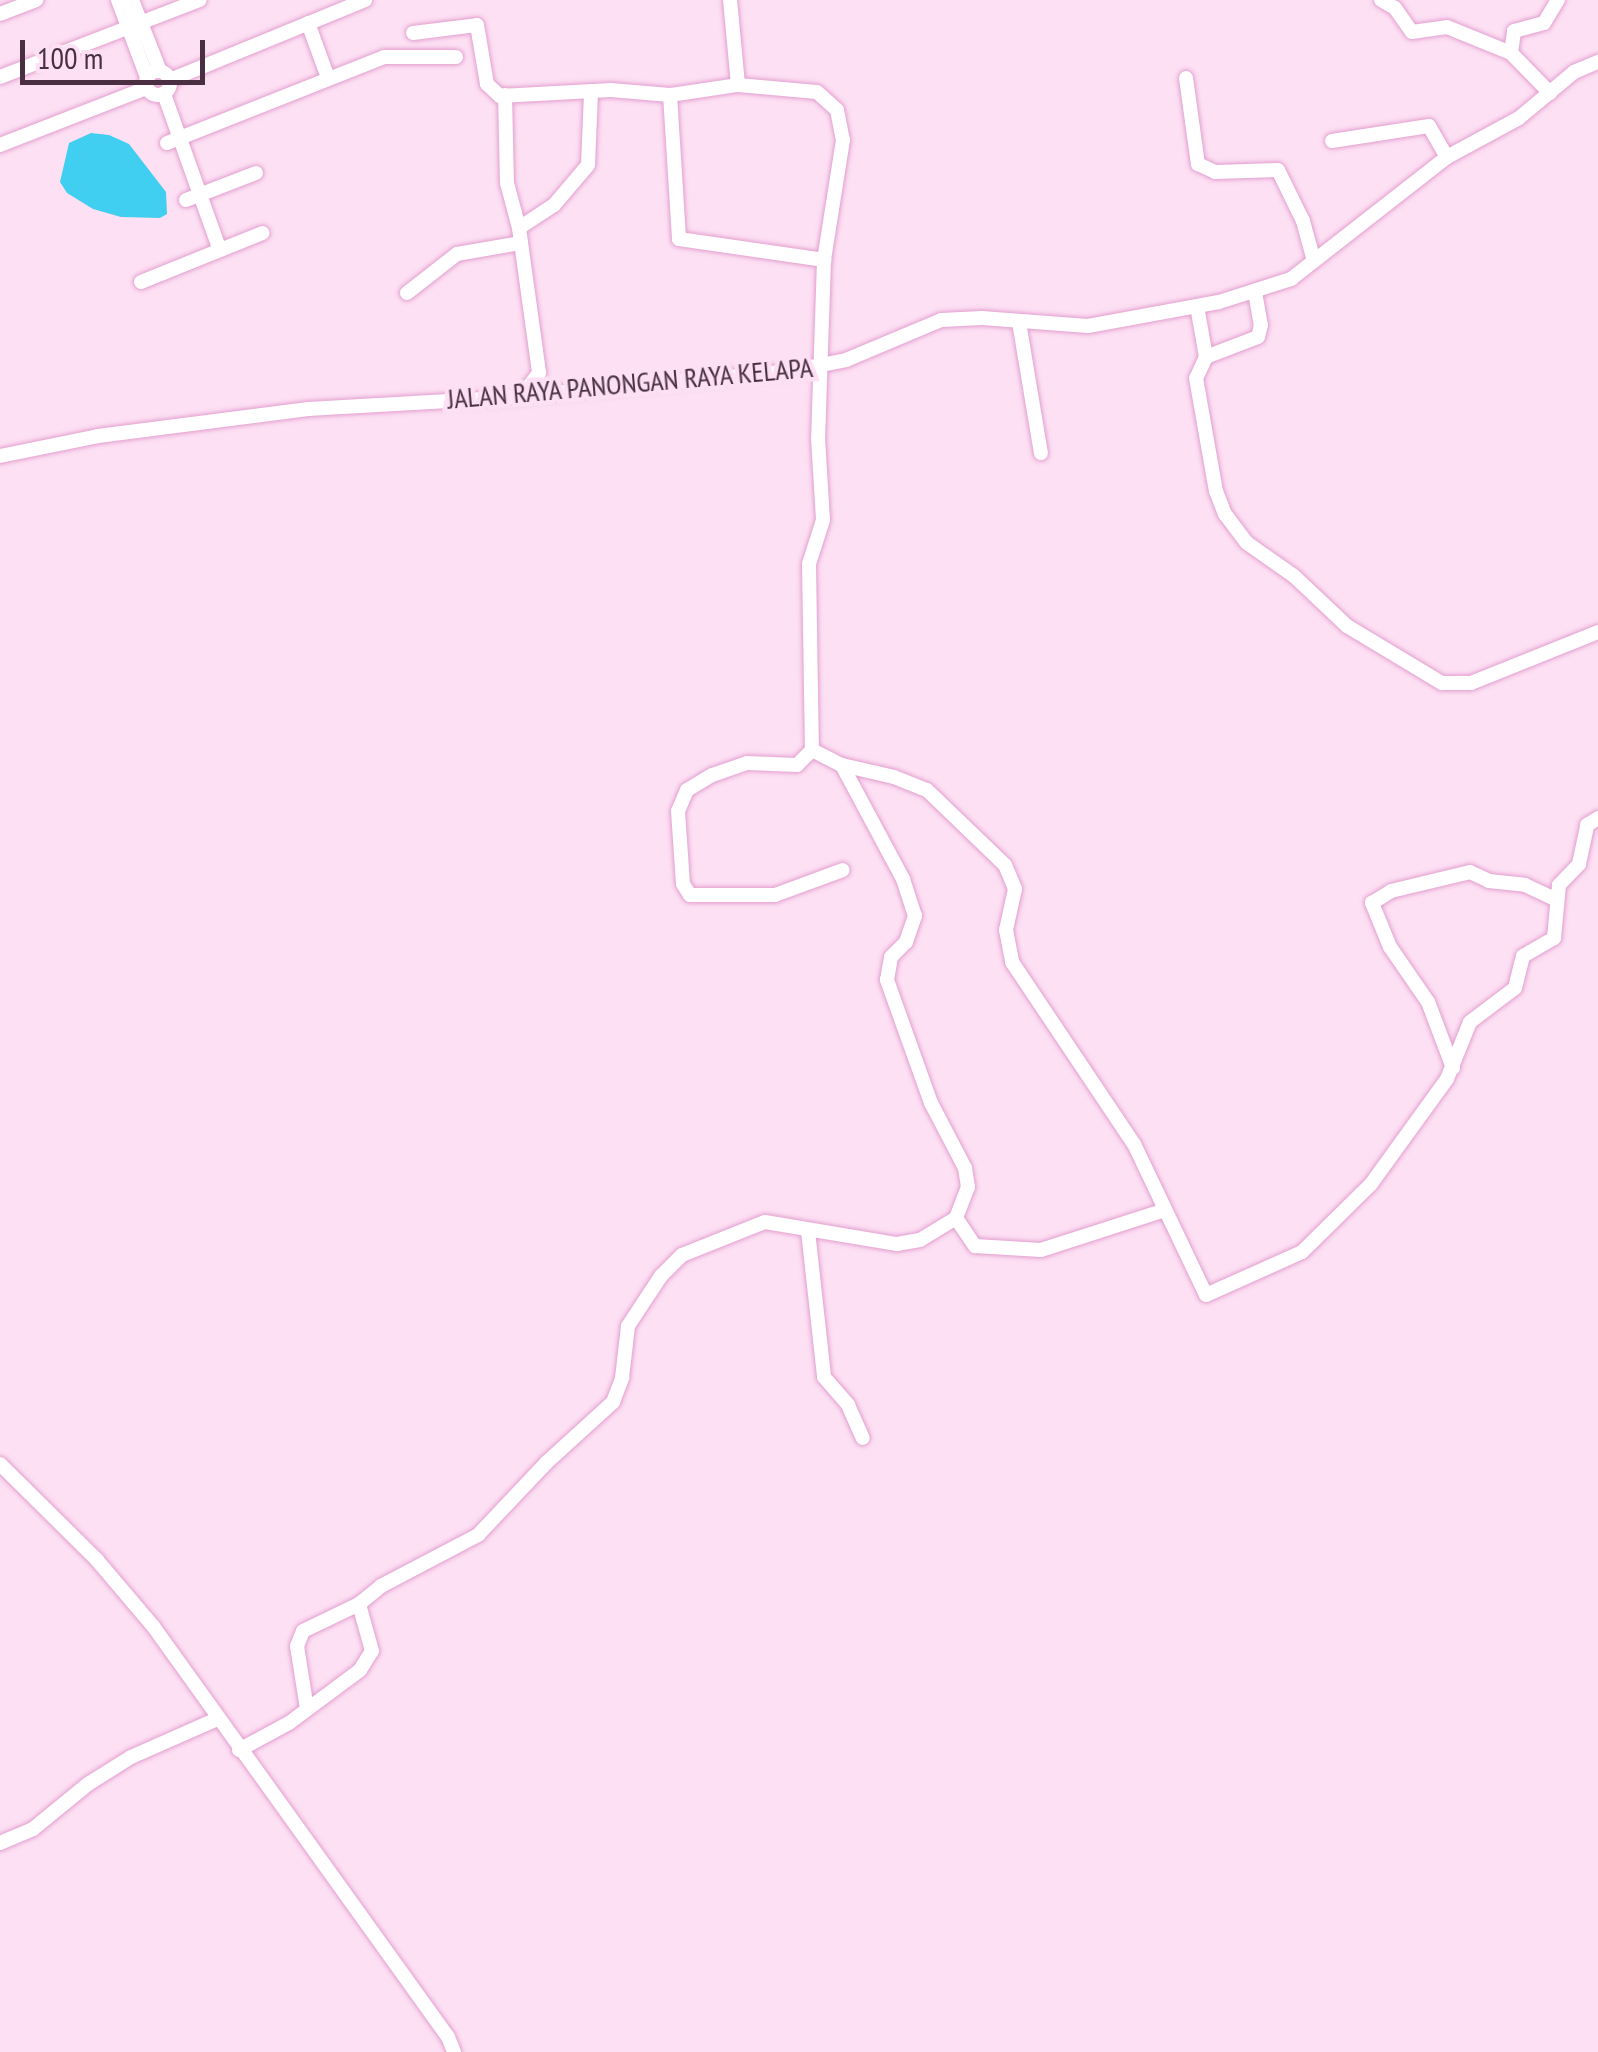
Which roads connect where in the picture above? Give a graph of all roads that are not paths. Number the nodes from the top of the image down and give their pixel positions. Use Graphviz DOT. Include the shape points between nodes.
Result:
graph roads {
  1 [pos="36,0"];
  2 [pos="118,0"];
  3 [pos="132,0"];
  4 [pos="200,0"];
  5 [pos="365,0"];
  6 [pos="730,0"];
  7 [pos="1381,0"];
  8 [pos="1558,0"];
  9 [pos="0,14"];
  10 [pos="308,23"];
  11 [pos="135,26"];
  12 [pos="414,33"];
  13 [pos="1512,54"];
  14 [pos="456,57"];
  15 [pos="1598,62"];
  16 [pos="0,78"];
  17 [pos="328,78"];
  18 [pos="1186,78"];
  19 [pos="158,82"];
  20 [pos="738,85"];
  21 [pos="592,92"];
  22 [pos="1550,93"];
  23 [pos="505,95"];
  24 [pos="670,96"];
  25 [pos="174,140"];
  26 [pos="1332,141"];
  27 [pos="0,144"];
  28 [pos="1446,157"];
  29 [pos="256,173"];
  30 [pos="193,198"];
  31 [pos="262,234"];
  32 [pos="520,235"];
  33 [pos="220,250"];
  34 [pos="824,260"];
  35 [pos="1314,262"];
  36 [pos="140,282"];
  37 [pos="1255,292"];
  38 [pos="407,293"];
  39 [pos="1197,306"];
  40 [pos="1019,322"];
  41 [pos="1206,357"];
  42 [pos="823,366"];
  43 [pos="523,394"];
  44 [pos="1041,453"];
  45 [pos="0,456"];
  46 [pos="1598,632"];
  47 [pos="812,750"];
  48 [pos="842,766"];
  49 [pos="1598,818"];
  50 [pos="843,870"];
  51 [pos="1556,900"];
  52 [pos="1453,1068"];
  53 [pos="1165,1210"];
  54 [pos="956,1218"];
  55 [pos="808,1231"];
  56 [pos="862,1438"];
  57 [pos="0,1464"];
  58 [pos="359,1604"];
  59 [pos="306,1709"];
  60 [pos="217,1719"];
  61 [pos="240,1750"];
  62 [pos="0,1843"];
  63 [pos="454,2052"];
  1 -- 9 [label="street"];
  2 -- 11 [label="street"];
  3 -- 11 [label="street"];
  4 -- 11 [label="street"];
  5 -- 10 [label="street"];
  6 -- 20 [label="street"];
  7 -- 13 [label="street" via="1412,32 1447,27"];
  8 -- 13 [label="street" via="1544,23 1514,32"];
  10 -- 17 [label="street"];
  10 -- 19 [label="street"];
  11 -- 16 [label="street"];
  11 -- 19 [label="street"];
  12 -- 23 [label="street" via="477,24 488,88"];
  13 -- 22 [label="street"];
  14 -- 17 [label="street" via="384,57"];
  15 -- 22 [label="street, JALAN RAYA PANONGAN RAYA KELAPA"];
  17 -- 25 [label="street"];
  18 -- 35 [label="street" via="1198,164 1215,172 1278,170"];
  19 -- 25 [label="street"];
  19 -- 27 [label="street"];
  20 -- 24 [label="street"];
  20 -- 34 [label="street" via="816,92 837,110 843,140"];
  21 -- 23 [label="street"];
  21 -- 24 [label="street"];
  21 -- 32 [label="street" via="588,165"];
  22 -- 28 [label="street, JALAN RAYA PANONGAN RAYA KELAPA" via="1508,125"];
  23 -- 32 [label="street" via="507,184"];
  24 -- 34 [label="street" via="679,240"];
  25 -- 30 [label="street"];
  26 -- 28 [label="street" via="1429,126"];
  28 -- 35 [label="street, JALAN RAYA PANONGAN RAYA KELAPA"];
  29 -- 30 [label="street"];
  30 -- 33 [label="street"];
  31 -- 33 [label="street"];
  32 -- 38 [label="street" via="456,254"];
  32 -- 43 [label="street" via="539,373"];
  33 -- 36 [label="street"];
  34 -- 42 [label="street"];
  35 -- 37 [label="street, JALAN RAYA PANONGAN RAYA KELAPA"];
  37 -- 39 [label="street, JALAN RAYA PANONGAN RAYA KELAPA"];
  37 -- 41 [label="street" via="1258,337"];
  39 -- 40 [label="street, JALAN RAYA PANONGAN RAYA KELAPA" via="1103,324"];
  39 -- 41 [label="street"];
  40 -- 42 [label="street, JALAN RAYA PANONGAN RAYA KELAPA" via="960,318 923,324"];
  40 -- 44 [label="street"];
  41 -- 46 [label="street" via="1196,378 1225,514 1247,542 1347,626 1452,684"];
  42 -- 43 [label="street, JALAN RAYA PANONGAN RAYA KELAPA"];
  42 -- 47 [label="street" via="823,520 808,564"];
  43 -- 45 [label="street, JALAN RAYA PANONGAN RAYA KELAPA" via="308,409"];
  47 -- 48 [label="street"];
  47 -- 50 [label="street" via="798,764 735,766 683,794 683,884 698,898 774,895"];
  48 -- 53 [label="street" via="926,790 1005,865 1015,889 1006,930 1012,962 1134,1144"];
  48 -- 54 [label="street" via="904,879 915,916 906,942 890,957 887,980 926,1090 965,1168 968,1187"];
  49 -- 51 [label="street" via="1587,825 1579,864 1562,879"];
  51 -- 52 [label="street" via="1554,938 1523,956 1516,988 1470,1022"];
  51 -- 52 [label="street" via="1470,872 1372,902 1390,947 1428,1002"];
  52 -- 53 [label="street" via="1379,1174 1302,1252 1206,1296"];
  53 -- 54 [label="street" via="1041,1250 975,1246"];
  54 -- 55 [label="street" via="920,1240 898,1244"];
  55 -- 56 [label="street" via="824,1376 848,1405"];
  55 -- 58 [label="street" via="752,1224 670,1264 628,1326 612,1402 478,1535"];
  57 -- 60 [label="street" via="106,1571"];
  58 -- 59 [label="street" via="372,1651 360,1670"];
  58 -- 59 [label="street" via="303,1631 297,1646"];
  59 -- 61 [label="street"];
  60 -- 61 [label="street"];
  60 -- 62 [label="street" via="131,1758"];
  61 -- 63 [label="street"];
}
